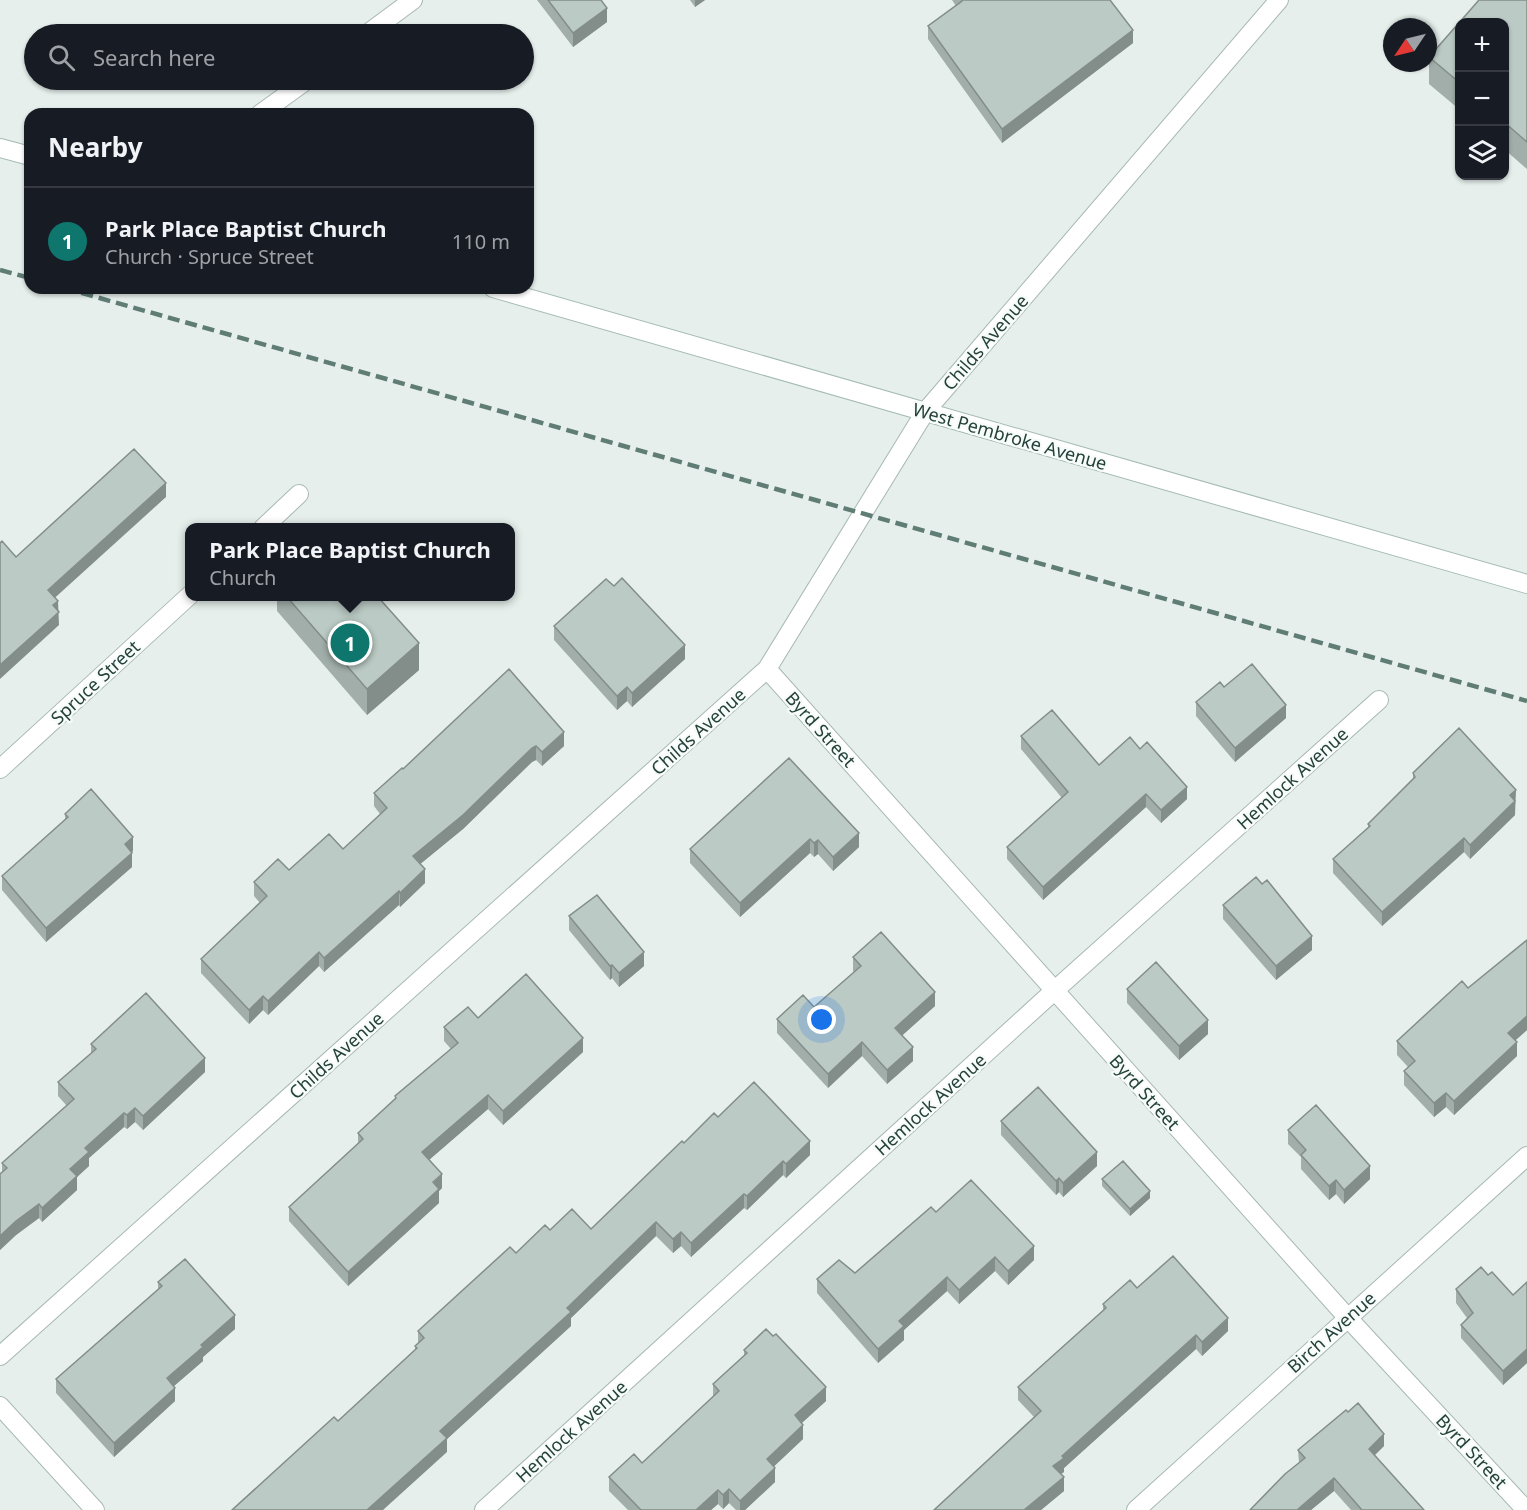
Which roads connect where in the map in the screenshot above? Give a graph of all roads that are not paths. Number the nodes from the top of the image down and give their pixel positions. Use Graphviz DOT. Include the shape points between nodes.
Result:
graph roads {
  1 [pos="413,0"];
  2 [pos="1279,0"];
  3 [pos="381,24"];
  4 [pos="293,90"];
  5 [pos="268,108"];
  6 [pos="0,148"];
  7 [pos="24,154"];
  8 [pos="514,294"];
  9 [pos="925,412"];
  10 [pos="299,494"];
  11 [pos="268,523"];
  12 [pos="1527,584"];
  13 [pos="185,599"];
  14 [pos="768,669"];
  15 [pos="1379,700"];
  16 [pos="0,769"];
  17 [pos="1054,991"];
  18 [pos="1527,1156"];
  19 [pos="1347,1317"];
  20 [pos="0,1356"];
  21 [pos="0,1406"];
  22 [pos="95,1510"];
  23 [pos="484,1510"];
  24 [pos="1136,1510"];
  25 [pos="1526,1510"];
  1 -- 3 [label="street"];
  2 -- 9 [label="street, Childs Avenue"];
  4 -- 5 [label="street"];
  6 -- 7 [label="street"];
  8 -- 9 [label="street, West Pembroke Avenue"];
  9 -- 12 [label="street, West Pembroke Avenue"];
  9 -- 14 [label="street, Childs Avenue"];
  10 -- 11 [label="street"];
  13 -- 16 [label="street, Spruce Street"];
  14 -- 17 [label="street, Byrd Street"];
  14 -- 20 [label="street, Childs Avenue"];
  15 -- 17 [label="street, Hemlock Avenue"];
  17 -- 19 [label="street, Byrd Street"];
  17 -- 23 [label="street, Hemlock Avenue"];
  18 -- 19 [label="street, Birch Avenue"];
  19 -- 24 [label="street, Birch Avenue"];
  19 -- 25 [label="street, Byrd Street"];
  21 -- 22 [label="street"];
}
